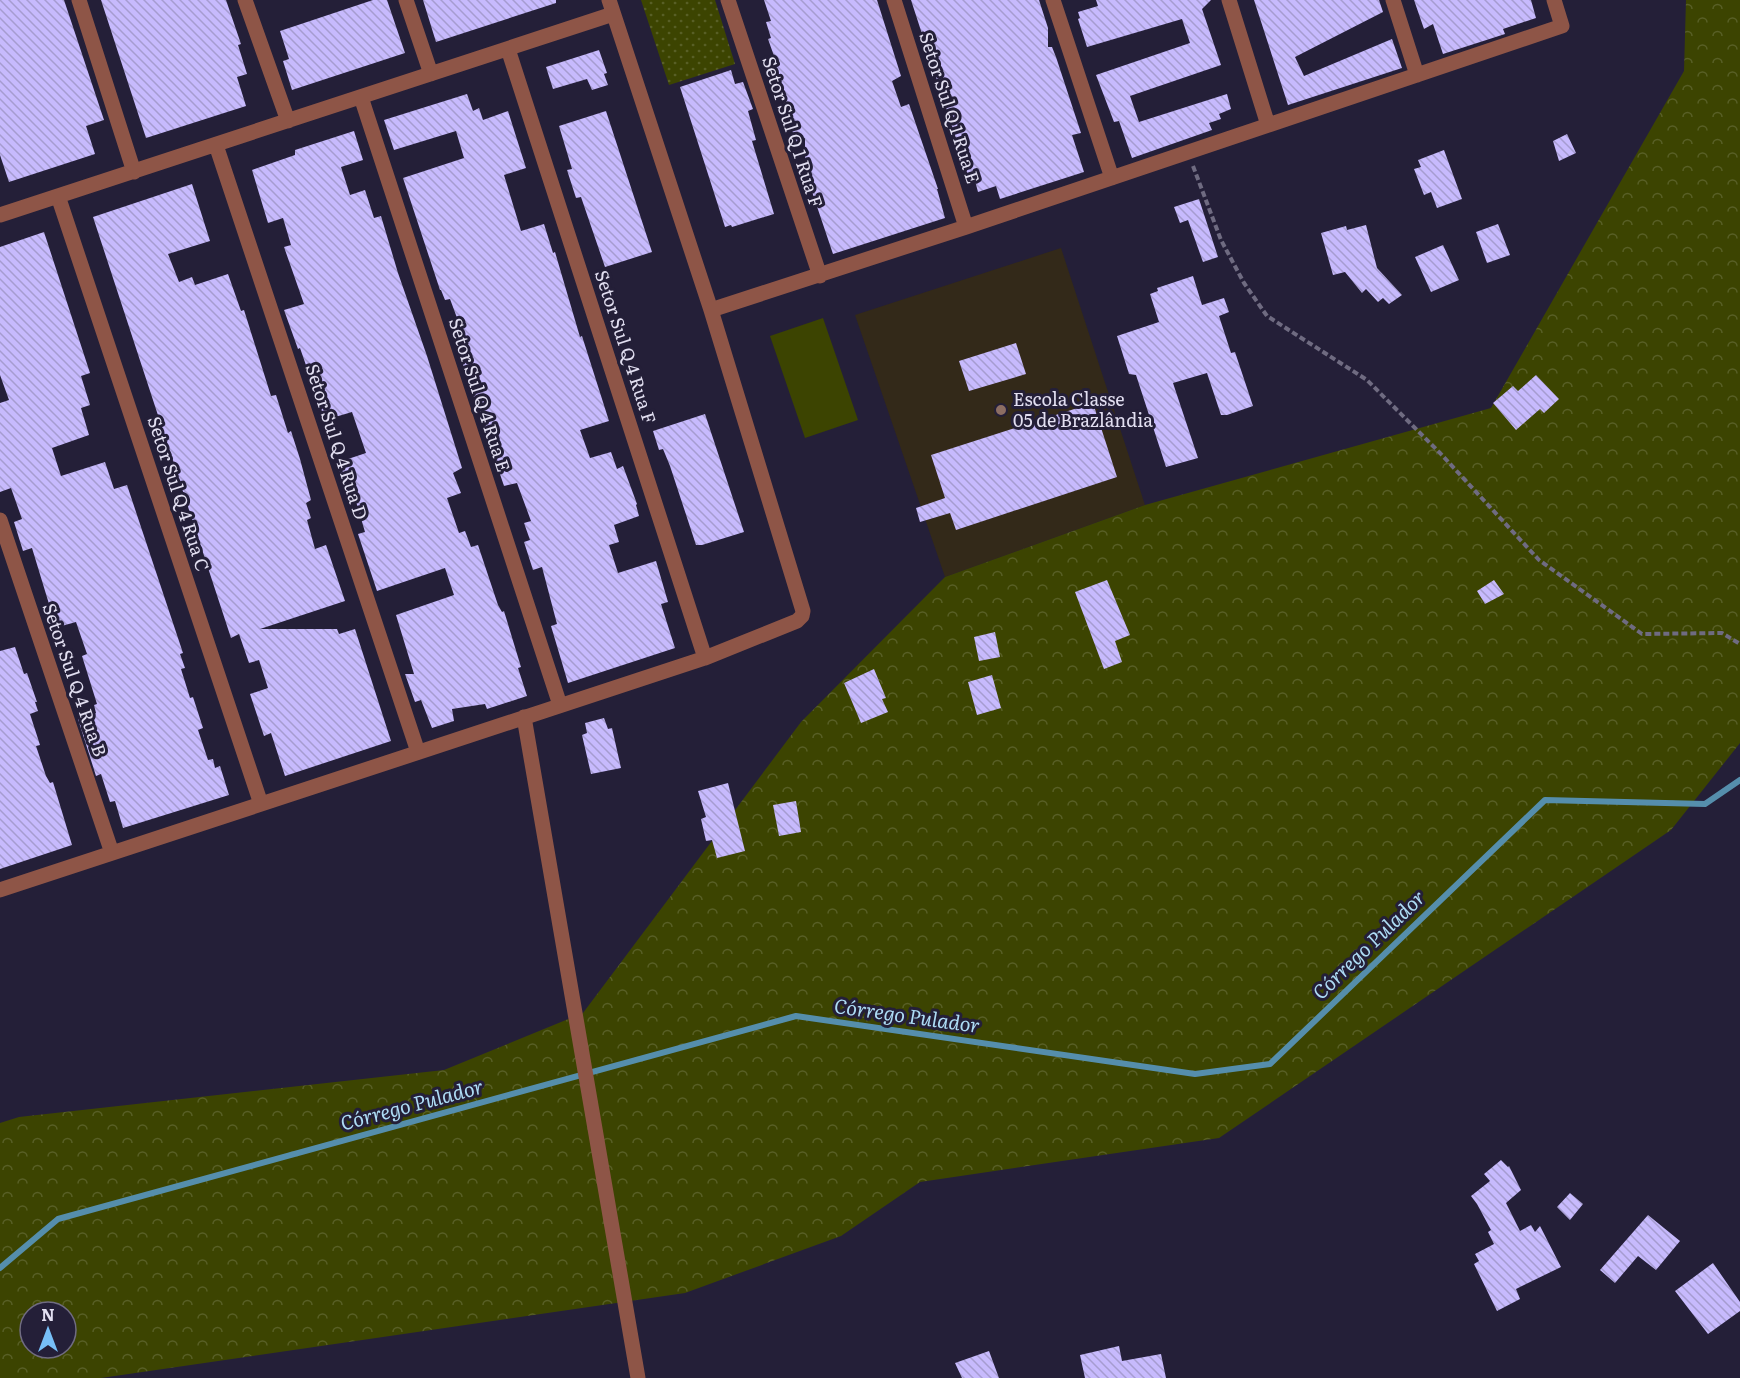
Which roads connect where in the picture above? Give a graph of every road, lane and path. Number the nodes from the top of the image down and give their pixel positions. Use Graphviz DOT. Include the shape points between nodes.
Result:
graph roads {
  1 [pos="79,0"];
  2 [pos="245,0"];
  3 [pos="406,0"];
  4 [pos="728,0"];
  5 [pos="894,0"];
  6 [pos="1053,0"];
  7 [pos="1229,0"];
  8 [pos="1393,0"];
  9 [pos="1554,0"];
  10 [pos="611,7"];
  11 [pos="508,49"];
  12 [pos="431,74"];
  13 [pos="1417,75"];
  14 [pos="361,97"];
  15 [pos="288,121"];
  16 [pos="1268,125"];
  17 [pos="216,145"];
  18 [pos="1188,153"];
  19 [pos="134,172"];
  20 [pos="1112,178"];
  21 [pos="57,196"];
  22 [pos="0,215"];
  23 [pos="966,227"];
  24 [pos="820,276"];
  25 [pos="711,309"];
  26 [pos="0,520"];
  27 [pos="1740,644"];
  28 [pos="705,658"];
  29 [pos="560,705"];
  30 [pos="524,717"];
  31 [pos="418,752"];
  32 [pos="261,804"];
  33 [pos="112,853"];
  34 [pos="0,890"];
  35 [pos="638,1378"];
  1 -- 19 [label="street"];
  2 -- 15 [label="street"];
  3 -- 12 [label="street"];
  4 -- 24 [label="street, Setor Sul Q 1 Rua F"];
  5 -- 23 [label="street, Setor Sul Q 1 Rua E"];
  6 -- 20 [label="street"];
  7 -- 16 [label="street"];
  8 -- 13 [label="street"];
  9 -- 13 [label="street" via="1562,26"];
  10 -- 11 [label="street"];
  10 -- 25 [label="street"];
  11 -- 12 [label="street"];
  11 -- 28 [label="street, Setor Sul Q 4 Rua F"];
  12 -- 14 [label="street"];
  13 -- 16 [label="street"];
  14 -- 15 [label="street"];
  14 -- 29 [label="street, Setor Sul Q 4 Rua E"];
  15 -- 17 [label="street"];
  16 -- 18 [label="street"];
  17 -- 19 [label="street"];
  17 -- 31 [label="street, Setor Sul Q 4 Rua D"];
  18 -- 20 [label="street"];
  18 -- 27 [label="path" via="1221,240 1267,316 1367,380 1539,560 1642,634 1722,633"];
  19 -- 21 [label="street"];
  20 -- 23 [label="street"];
  21 -- 22 [label="street"];
  21 -- 32 [label="street, Setor Sul Q 4 Rua C"];
  23 -- 24 [label="street"];
  24 -- 25 [label="street"];
  25 -- 28 [label="street" via="803,611 797,621"];
  26 -- 33 [label="street, Setor Sul Q 4 Rua B"];
  28 -- 29 [label="street"];
  29 -- 30 [label="street"];
  30 -- 31 [label="street"];
  30 -- 35 [label="street"];
  31 -- 32 [label="street"];
  32 -- 33 [label="street"];
  33 -- 34 [label="street"];
}
